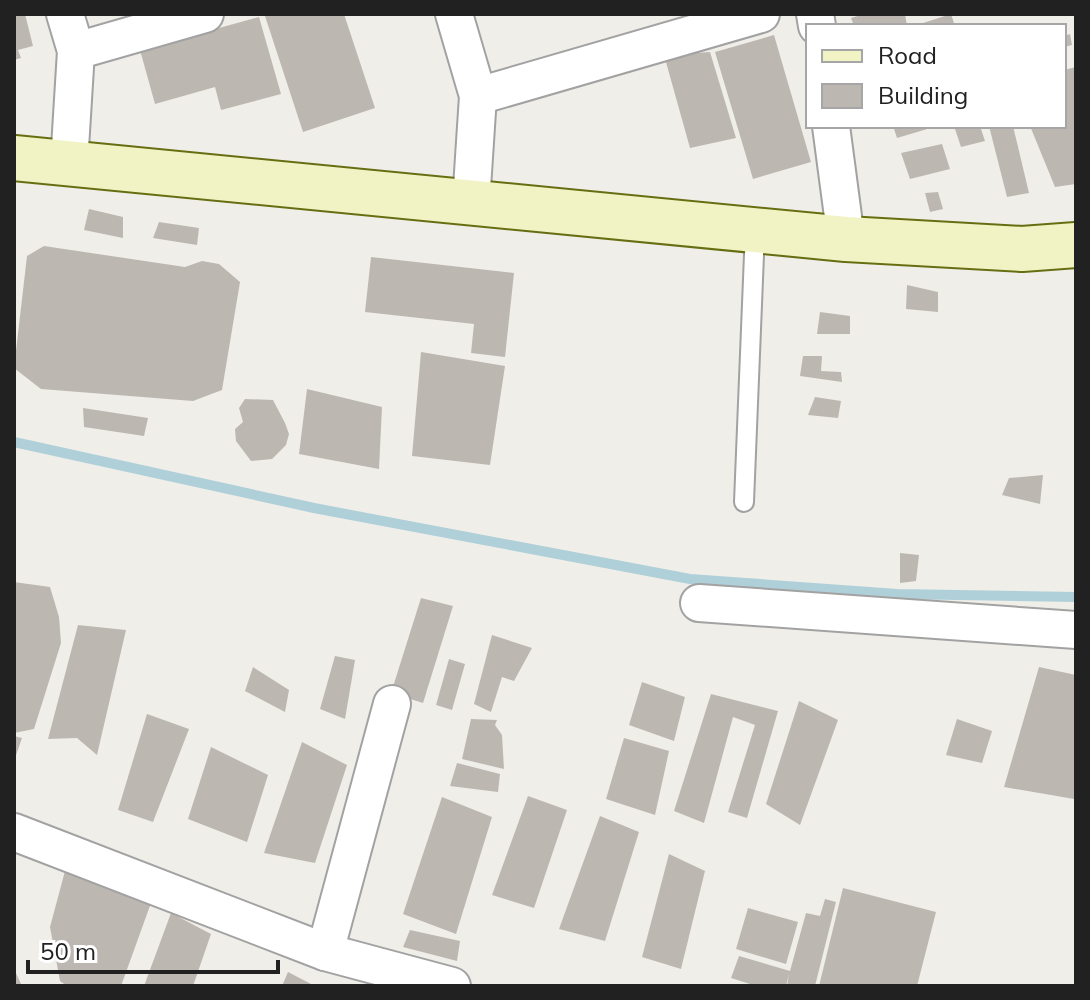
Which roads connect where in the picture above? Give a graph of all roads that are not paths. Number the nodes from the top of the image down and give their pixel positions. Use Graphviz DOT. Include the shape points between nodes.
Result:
graph roads {
  1 [pos="65,14"];
  2 [pos="205,14"];
  3 [pos="454,14"];
  4 [pos="761,14"];
  5 [pos="76,51"];
  6 [pos="478,96"];
  7 [pos="831,128"];
  8 [pos="14,158"];
  9 [pos="69,164"];
  10 [pos="471,203"];
  11 [pos="755,230"];
  12 [pos="846,239"];
  13 [pos="1076,245"];
  14 [pos="744,502"];
  15 [pos="699,603"];
  16 [pos="1076,630"];
  17 [pos="392,704"];
  18 [pos="14,832"];
  19 [pos="325,952"];
  20 [pos="452,986"];
  1 -- 5 [label="street"];
  2 -- 5 [label="street"];
  3 -- 6 [label="street"];
  4 -- 6 [label="street"];
  5 -- 9 [label="street"];
  6 -- 10 [label="street"];
  7 -- 12 [label="street"];
  8 -- 9 [label="street"];
  9 -- 10 [label="street"];
  10 -- 11 [label="street"];
  11 -- 12 [label="street"];
  11 -- 14 [label="lane"];
  12 -- 13 [label="street" via="1022,249"];
  15 -- 16 [label="street"];
  17 -- 19 [label="street"];
  18 -- 19 [label="street"];
  19 -- 20 [label="street"];
}
